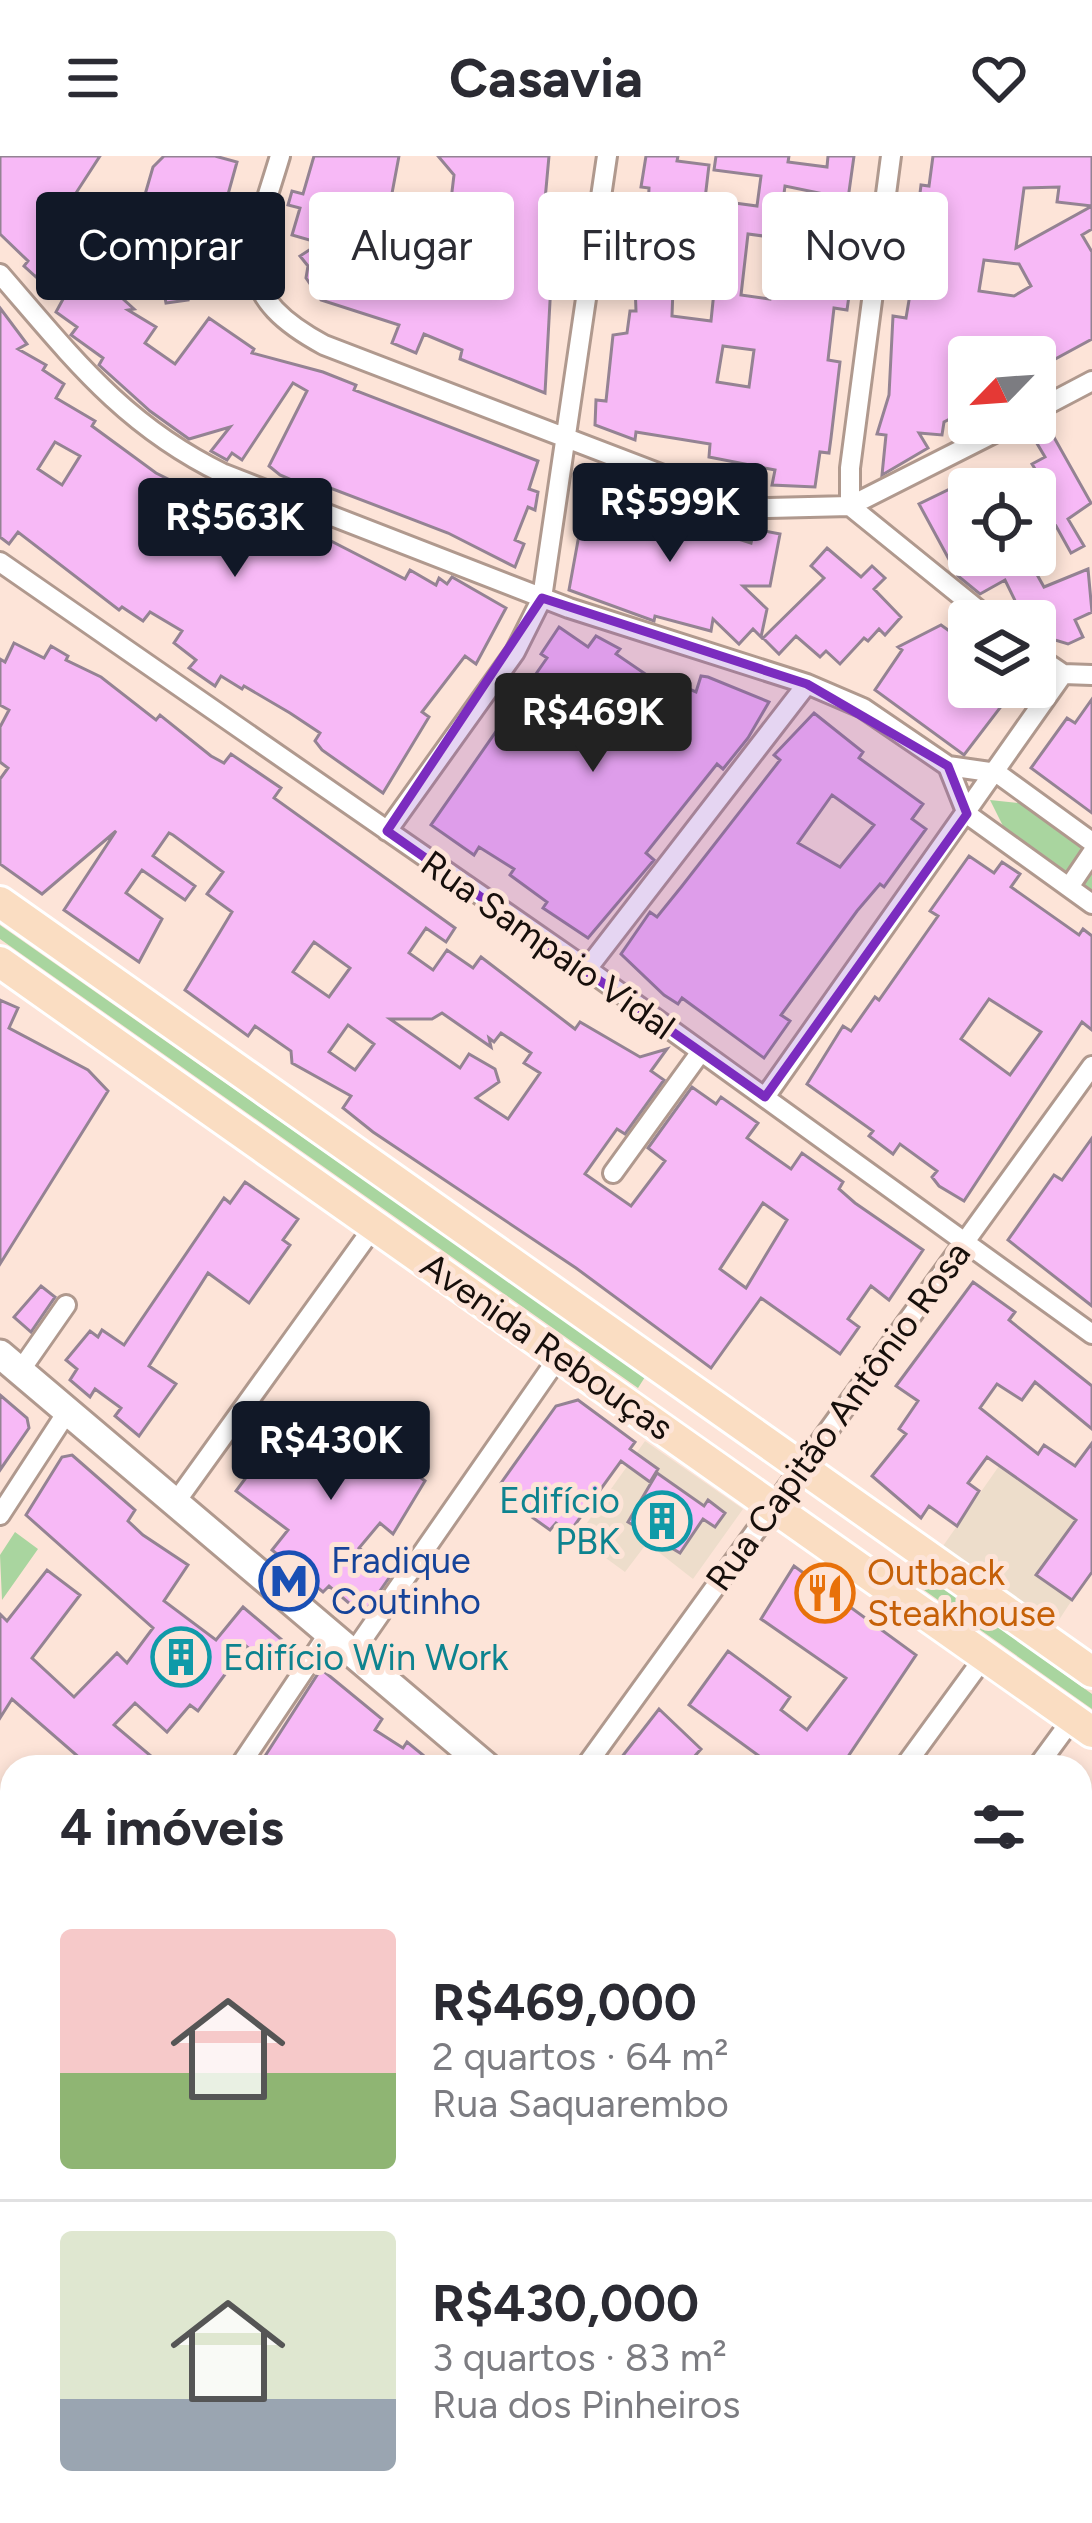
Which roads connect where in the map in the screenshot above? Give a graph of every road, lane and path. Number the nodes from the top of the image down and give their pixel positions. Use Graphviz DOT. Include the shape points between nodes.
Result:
graph roads {
  1 [pos="280,156"];
  2 [pos="607,156"];
  3 [pos="891,156"];
  4 [pos="0,274"];
  5 [pos="1092,381"];
  6 [pos="1056,401"];
  7 [pos="566,440"];
  8 [pos="973,444"];
  9 [pos="850,506"];
  10 [pos="0,562"];
  11 [pos="542,598"];
  12 [pos="966,600"];
  13 [pos="1056,669"];
  14 [pos="1063,674"];
  15 [pos="1092,675"];
  16 [pos="807,684"];
  17 [pos="948,766"];
  18 [pos="997,773"];
  19 [pos="968,814"];
  20 [pos="387,831"];
  21 [pos="1092,842"];
  22 [pos="1092,853"];
  23 [pos="1069,887"];
  24 [pos="0,902"];
  25 [pos="1092,904"];
  26 [pos="0,962"];
  27 [pos="586,969"];
  28 [pos="700,1053"];
  29 [pos="1092,1066"];
  30 [pos="765,1097"];
  31 [pos="613,1173"];
  32 [pos="375,1225"];
  33 [pos="963,1242"];
  34 [pos="66,1304"];
  35 [pos="1092,1334"];
  36 [pos="560,1355"];
  37 [pos="10,1362"];
  38 [pos="67,1412"];
  39 [pos="802,1465"];
  40 [pos="176,1503"];
  41 [pos="773,1505"];
  42 [pos="0,1515"];
  43 [pos="329,1633"];
  44 [pos="353,1653"];
  45 [pos="985,1656"];
  46 [pos="1092,1672"];
  47 [pos="1082,1725"];
  48 [pos="247,1755"];
  49 [pos="474,1755"];
  50 [pos="594,1755"];
  51 [pos="913,1755"];
  52 [pos="1050,1755"];
  1 -- 7 [label="street" via="251,259 253,280 281,319 324,345"];
  2 -- 7 [label="street"];
  3 -- 9 [label="street"];
  4 -- 11 [label="street" via="106,393 171,448"];
  5 -- 6 [label="street"];
  7 -- 9 [label="street" via="736,502"];
  7 -- 11 [label="street"];
  8 -- 9 [label="street"];
  9 -- 12 [label="street"];
  10 -- 20 [label="street, Rua Sampaio Vidal"];
  11 -- 16 [label="street"];
  11 -- 20 [label="street" via="515,652"];
  13 -- 14 [label="street"];
  14 -- 15 [label="street"];
  14 -- 18 [label="street"];
  16 -- 17 [label="street" via="863,709"];
  16 -- 27 [label="street"];
  17 -- 18 [label="street"];
  17 -- 19 [label="street"];
  18 -- 19 [label="street"];
  18 -- 21 [label="street"];
  19 -- 23 [label="street"];
  19 -- 30 [label="street"];
  20 -- 27 [label="street, Rua Sampaio Vidal"];
  22 -- 23 [label="street"];
  23 -- 25 [label="street"];
  24 -- 39 [label="main road, Avenida Rebouças"];
  26 -- 32 [label="main road, Avenida Rebouças"];
  27 -- 28 [label="street, Rua Sampaio Vidal"];
  28 -- 30 [label="street, Rua Sampaio Vidal"];
  28 -- 31 [label="street"];
  29 -- 33 [label="street, Rua Capitão Antônio Rosa"];
  30 -- 33 [label="street, Rua Sampaio Vidal"];
  32 -- 36 [label="main road, Avenida Rebouças"];
  32 -- 40 [label="street"];
  33 -- 35 [label="street, Rua Sampaio Vidal"];
  33 -- 39 [label="street, Rua Capitão Antônio Rosa"];
  34 -- 37 [label="street"];
  36 -- 41 [label="main road, Avenida Rebouças"];
  36 -- 44 [label="street"];
  37 -- 38 [label="main road"];
  38 -- 40 [label="main road"];
  38 -- 42 [label="street"];
  39 -- 41 [label="street, Rua Capitão Antônio Rosa"];
  39 -- 46 [label="main road, Avenida Rebouças"];
  40 -- 43 [label="main road"];
  41 -- 45 [label="main road, Avenida Rebouças"];
  41 -- 50 [label="street, Rua Capitão Antônio Rosa"];
  43 -- 44 [label="main road"];
  43 -- 48 [label="street"];
  44 -- 49 [label="main road"];
  45 -- 47 [label="main road, Avenida Rebouças"];
  45 -- 51 [label="street"];
  47 -- 52 [label="street"];
}
